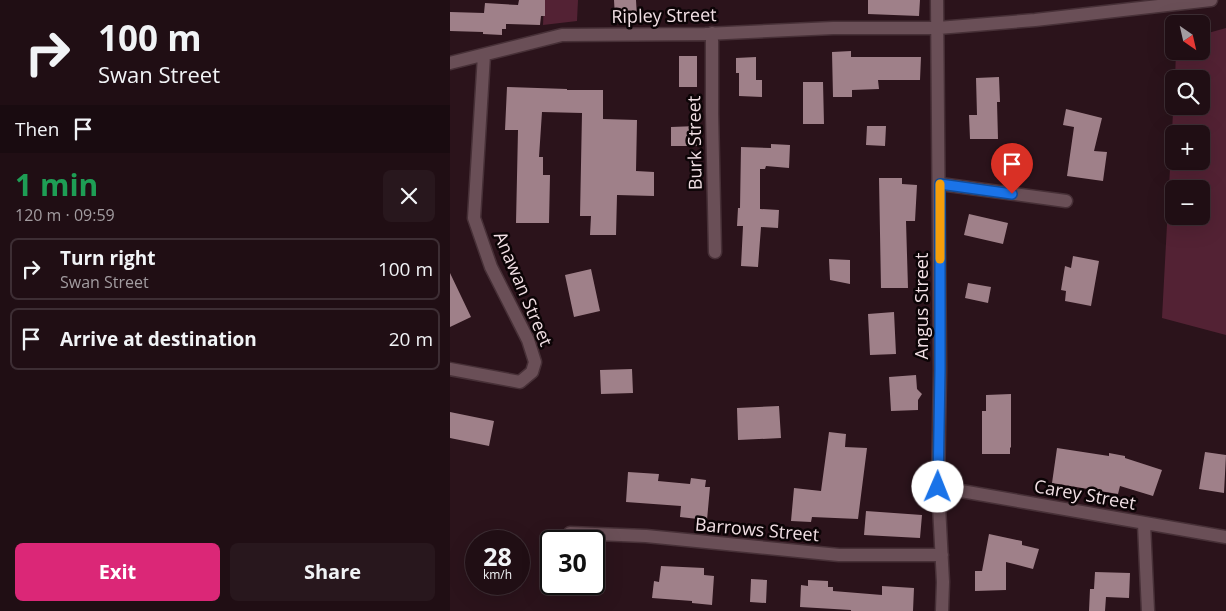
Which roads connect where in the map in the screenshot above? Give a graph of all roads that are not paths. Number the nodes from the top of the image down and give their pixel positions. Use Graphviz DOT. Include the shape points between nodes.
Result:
graph roads {
  1 [pos="937,0"];
  2 [pos="1211,0"];
  3 [pos="938,28"];
  4 [pos="712,33"];
  5 [pos="484,55"];
  6 [pos="450,63"];
  7 [pos="940,184"];
  8 [pos="1066,201"];
  9 [pos="715,252"];
  10 [pos="450,369"];
  11 [pos="938,487"];
  12 [pos="1144,524"];
  13 [pos="605,534"];
  14 [pos="1226,537"];
  15 [pos="942,555"];
  16 [pos="942,611"];
  17 [pos="1148,611"];
  1 -- 3 [label="street, Angus Street"];
  2 -- 3 [label="street, Ripley Street"];
  3 -- 4 [label="street, Ripley Street"];
  3 -- 7 [label="street, Angus Street"];
  4 -- 5 [label="street, Ripley Street" via="562,35"];
  4 -- 9 [label="street, Burk Street"];
  5 -- 6 [label="street, Ripley Street"];
  5 -- 10 [label="street, Anawan Street" via="474,218 491,267 528,340 535,362 532,372 520,382"];
  7 -- 8 [label="street"];
  7 -- 11 [label="street, Angus Street"];
  11 -- 12 [label="street, Carey Street"];
  11 -- 15 [label="street, Angus Street"];
  12 -- 14 [label="street, Carey Street"];
  12 -- 17 [label="street"];
  13 -- 15 [label="street, Barrows Street" via="839,555"];
  15 -- 16 [label="street, Angus Street"];
}
